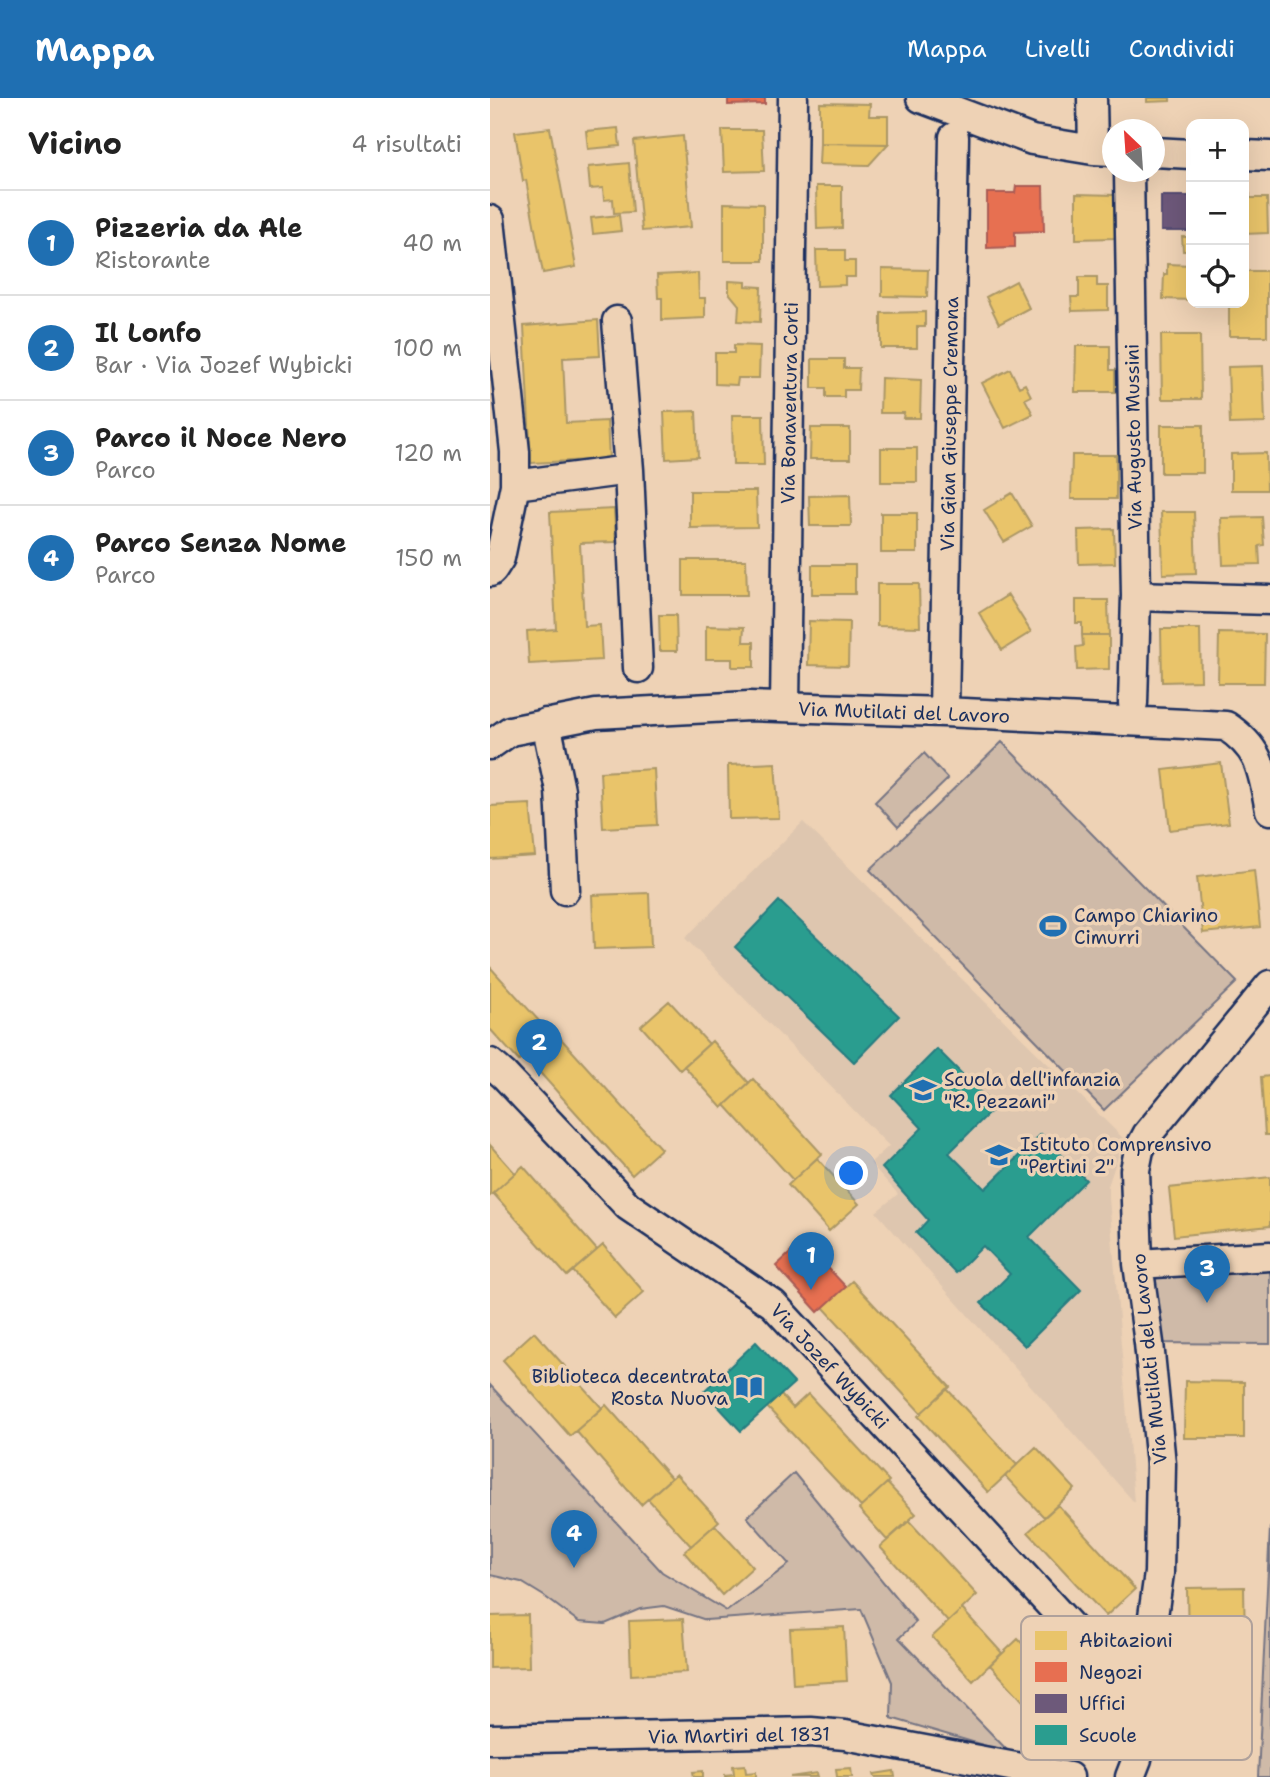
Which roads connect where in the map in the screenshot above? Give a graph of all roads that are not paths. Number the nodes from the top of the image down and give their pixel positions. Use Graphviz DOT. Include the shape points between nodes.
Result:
graph roads {
  1 [pos="793,98"];
  2 [pos="921,98"];
  3 [pos="1092,98"];
  4 [pos="954,137"];
  5 [pos="1102,145"];
  6 [pos="1102,150"];
  7 [pos="1165,152"];
  8 [pos="1186,153"];
  9 [pos="1249,155"];
  10 [pos="1270,156"];
  11 [pos="1129,182"];
  12 [pos="490,220"];
  13 [pos="617,321"];
  14 [pos="629,470"];
  15 [pos="515,485"];
  16 [pos="490,572"];
  17 [pos="1136,596"];
  18 [pos="1270,600"];
  19 [pos="638,668"];
  20 [pos="1133,703"];
  21 [pos="785,707"];
  22 [pos="944,712"];
  23 [pos="546,723"];
  24 [pos="490,745"];
  25 [pos="1270,810"];
  26 [pos="565,890"];
  27 [pos="1270,985"];
  28 [pos="490,1063"];
  29 [pos="1270,1256"];
  30 [pos="1138,1264"];
  31 [pos="1061,1616"];
  32 [pos="1153,1616"];
  33 [pos="490,1739"];
  34 [pos="1137,1760"];
  35 [pos="1069,1777"];
  36 [pos="1130,1777"];
  1 -- 21 [label="street, Via Bonaventura Corti"];
  2 -- 6 [label="street" via="1032,140"];
  3 -- 5 [label="street"];
  4 -- 22 [label="street, Via Gian Giuseppe Cremona"];
  7 -- 8 [label="street"];
  9 -- 10 [label="street"];
  11 -- 17 [label="street, Via Augusto Mussini"];
  12 -- 15 [label="street"];
  13 -- 14 [label="street"];
  14 -- 15 [label="street"];
  14 -- 19 [label="street"];
  15 -- 16 [label="street" via="500,558"];
  17 -- 18 [label="street"];
  17 -- 20 [label="street, Via Augusto Mussini"];
  21 -- 22 [label="street, Via Mutilati del Lavoro"];
  21 -- 23 [label="street, Via Mutilati del Lavoro" via="596,713"];
  22 -- 25 [label="street, Via Mutilati del Lavoro" via="1226,726 1251,747 1259,762"];
  23 -- 24 [label="street, Via Mutilati del Lavoro" via="510,731"];
  23 -- 26 [label="street" via="560,790"];
  27 -- 30 [label="street, Via Mutilati del Lavoro" via="1139,1150 1135,1170"];
  28 -- 31 [label="street, Via Jozef Wybicki" via="628,1206 774,1304"];
  29 -- 30 [label="street"];
  30 -- 32 [label="street, Via Mutilati del Lavoro" via="1161,1464 1159,1573"];
  33 -- 35 [label="street, Via Martiri del 1831" via="828,1733"];
  34 -- 36 [label="street, Via Mutilati del Lavoro"];
}
